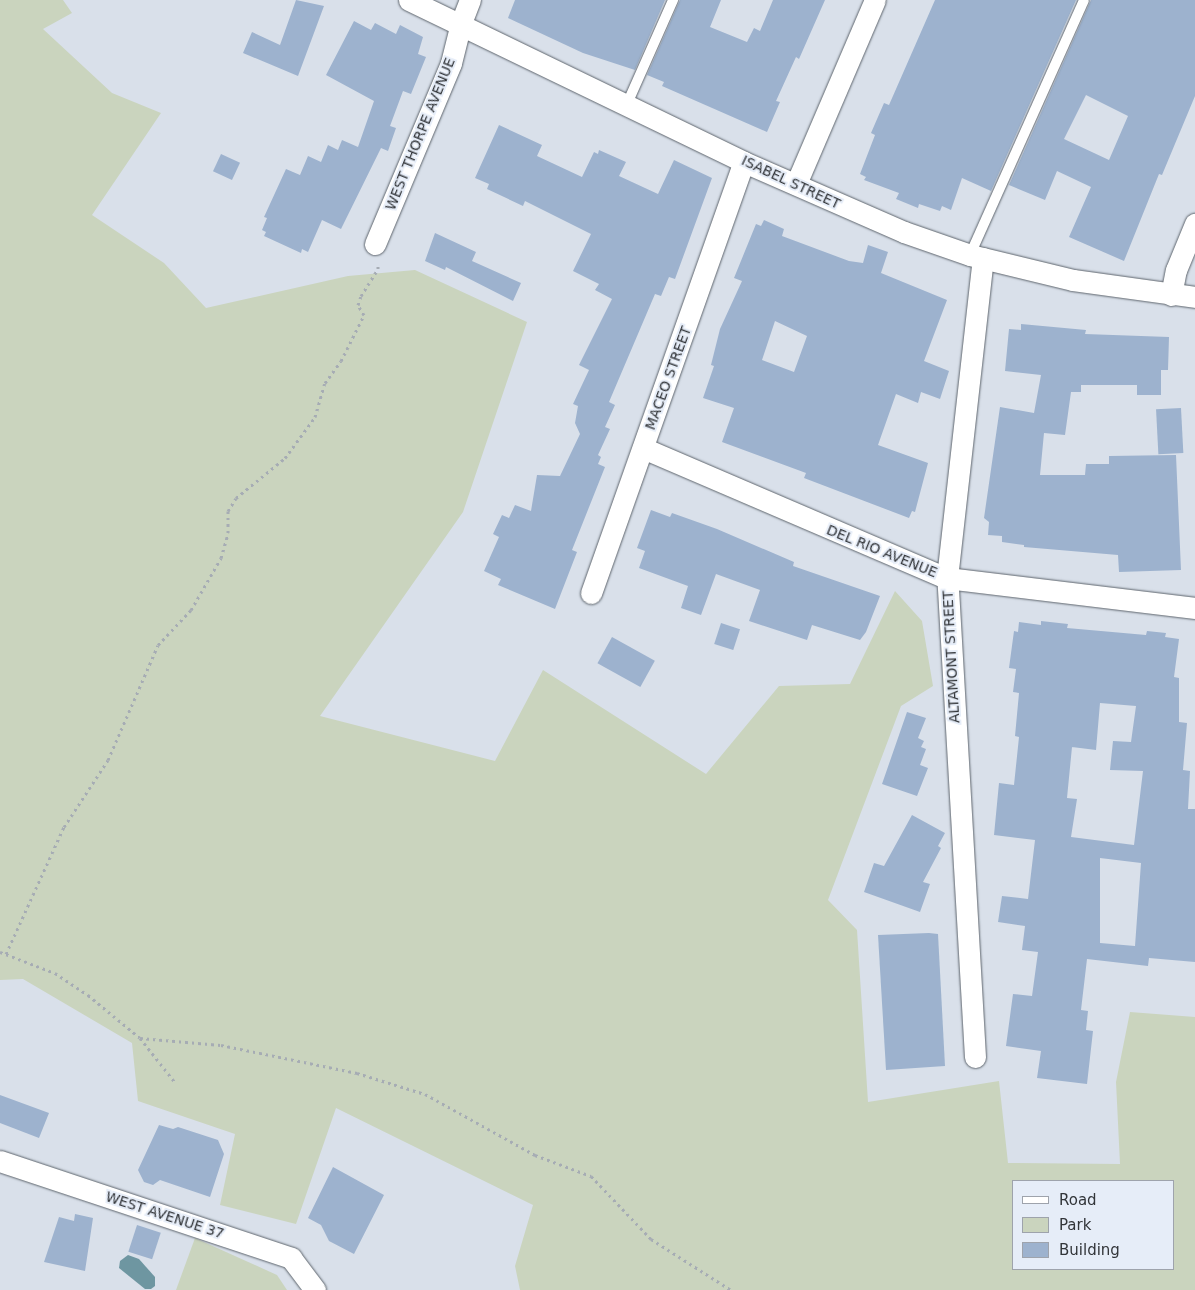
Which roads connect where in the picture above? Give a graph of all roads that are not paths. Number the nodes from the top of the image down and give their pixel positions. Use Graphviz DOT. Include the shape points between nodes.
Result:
graph roads {
  1 [pos="409,0"];
  2 [pos="470,0"];
  3 [pos="673,0"];
  4 [pos="875,0"];
  5 [pos="1084,0"];
  6 [pos="461,23"];
  7 [pos="627,104"];
  8 [pos="744,162"];
  9 [pos="796,184"];
  10 [pos="1195,224"];
  11 [pos="375,244"];
  12 [pos="977,257"];
  13 [pos="1171,294"];
  14 [pos="1195,297"];
  15 [pos="643,448"];
  16 [pos="947,578"];
  17 [pos="591,594"];
  18 [pos="1195,608"];
  19 [pos="975,1057"];
  20 [pos="0,1161"];
  21 [pos="315,1290"];
  1 -- 6 [label="street, ISABEL STREET"];
  2 -- 6 [label="street, WEST THORPE AVENUE"];
  3 -- 7 [label="lane"];
  4 -- 9 [label="street"];
  5 -- 12 [label="lane"];
  6 -- 7 [label="street, ISABEL STREET"];
  6 -- 11 [label="street, WEST THORPE AVENUE" via="452,63"];
  7 -- 8 [label="street, ISABEL STREET"];
  8 -- 9 [label="street, ISABEL STREET"];
  8 -- 15 [label="street, MACEO STREET"];
  9 -- 12 [label="street, ISABEL STREET" via="904,232"];
  10 -- 13 [label="street" via="1176,270"];
  12 -- 13 [label="street, ISABEL STREET" via="1073,280"];
  12 -- 16 [label="street, ALTAMONT STREET"];
  13 -- 14 [label="street, ISABEL STREET"];
  15 -- 16 [label="street, DEL RIO AVENUE"];
  15 -- 17 [label="street, MACEO STREET"];
  16 -- 18 [label="street, DEL RIO AVENUE"];
  16 -- 19 [label="street, ALTAMONT STREET"];
  20 -- 21 [label="street, WEST AVENUE 37" via="291,1258"];
}
